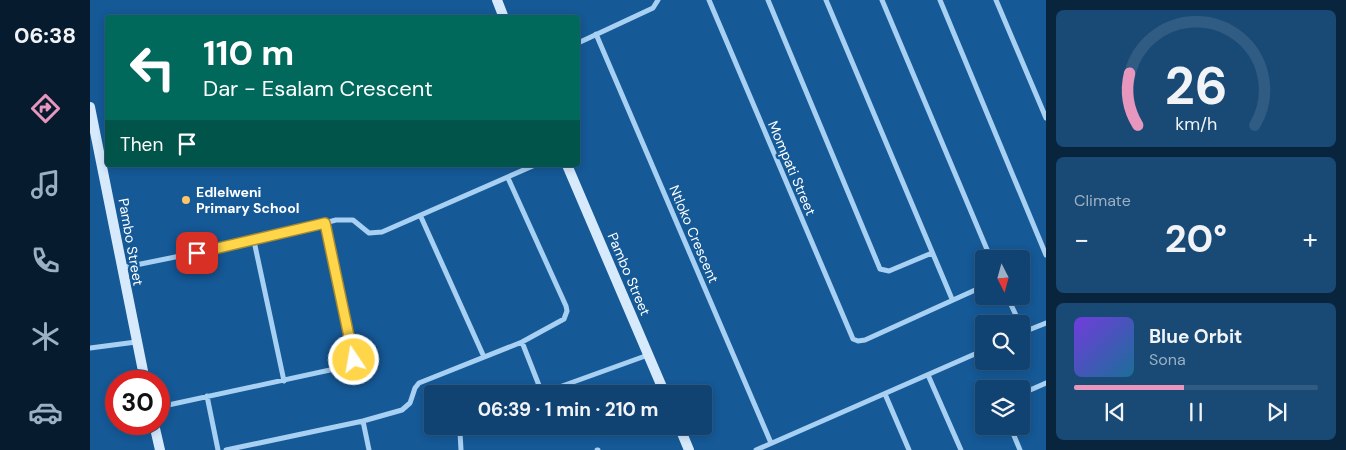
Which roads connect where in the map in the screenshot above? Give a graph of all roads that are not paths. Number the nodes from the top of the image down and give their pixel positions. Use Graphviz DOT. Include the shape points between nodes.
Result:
graph roads {
  1 [pos="497,0"];
  2 [pos="658,0"];
  3 [pos="709,0"];
  4 [pos="768,0"];
  5 [pos="826,0"];
  6 [pos="882,0"];
  7 [pos="940,0"];
  8 [pos="996,0"];
  9 [pos="503,15"];
  10 [pos="596,34"];
  11 [pos="580,42"];
  12 [pos="90,107"];
  13 [pos="1046,118"];
  14 [pos="531,167"];
  15 [pos="568,167"];
  16 [pos="508,178"];
  17 [pos="421,217"];
  18 [pos="325,223"];
  19 [pos="254,241"];
  20 [pos="987,250"];
  21 [pos="932,253"];
  22 [pos="1046,254"];
  23 [pos="121,268"];
  24 [pos="975,290"];
  25 [pos="952,300"];
  26 [pos="1046,323"];
  27 [pos="1030,328"];
  28 [pos="136,342"];
  29 [pos="522,342"];
  30 [pos="90,348"];
  31 [pos="975,354"];
  32 [pos="648,355"];
  33 [pos="484,357"];
  34 [pos="142,370"];
  35 [pos="928,375"];
  36 [pos="284,380"];
  37 [pos="1046,383"];
  38 [pos="538,385"];
  39 [pos="564,385"];
  40 [pos="661,385"];
  41 [pos="1030,390"];
  42 [pos="885,394"];
  43 [pos="207,396"];
  44 [pos="170,404"];
  45 [pos="363,421"];
  46 [pos="157,435"];
  47 [pos="460,435"];
  48 [pos="683,435"];
  49 [pos="1014,435"];
  50 [pos="771,443"];
  51 [pos="160,450"];
  52 [pos="218,450"];
  53 [pos="226,450"];
  54 [pos="369,450"];
  55 [pos="461,450"];
  56 [pos="690,450"];
  57 [pos="756,450"];
  58 [pos="909,450"];
  59 [pos="961,450"];
  60 [pos="1020,450"];
  1 -- 9 [label="street"];
  2 -- 10 [label="street" via="653,8"];
  3 -- 25 [label="street, Mompati Street" via="853,339 865,340"];
  4 -- 21 [label="street" via="880,269 889,271"];
  5 -- 21 [label="street"];
  6 -- 20 [label="street"];
  7 -- 22 [label="street"];
  8 -- 13 [label="street"];
  10 -- 11 [label="street"];
  10 -- 50 [label="street, Ntloko Crescent"];
  12 -- 23 [label="street, Pambo Street"];
  14 -- 16 [label="street"];
  15 -- 32 [label="street, Pambo Street"];
  16 -- 17 [label="street"];
  16 -- 29 [label="street" via="567,311 560,322"];
  17 -- 18 [label="street" via="372,234 353,220"];
  17 -- 33 [label="street"];
  18 -- 19 [label="street"];
  18 -- 36 [label="street" via="354,362 351,366"];
  19 -- 23 [label="street"];
  19 -- 36 [label="street"];
  21 -- 25 [label="street"];
  23 -- 28 [label="street, Pambo Street"];
  24 -- 25 [label="street"];
  26 -- 27 [label="street"];
  28 -- 30 [label="street"];
  28 -- 34 [label="street, Pambo Street"];
  29 -- 33 [label="street"];
  29 -- 38 [label="street"];
  31 -- 35 [label="street"];
  32 -- 39 [label="street"];
  32 -- 40 [label="street, Pambo Street"];
  33 -- 45 [label="street" via="419,382 405,408"];
  35 -- 42 [label="street"];
  35 -- 59 [label="street"];
  36 -- 43 [label="street"];
  37 -- 41 [label="street"];
  42 -- 50 [label="street"];
  42 -- 58 [label="street"];
  43 -- 44 [label="street"];
  43 -- 52 [label="street"];
  45 -- 53 [label="street"];
  45 -- 54 [label="street"];
  46 -- 51 [label="street"];
  47 -- 55 [label="street"];
  48 -- 56 [label="street"];
  49 -- 60 [label="street"];
  50 -- 57 [label="street"];
}
